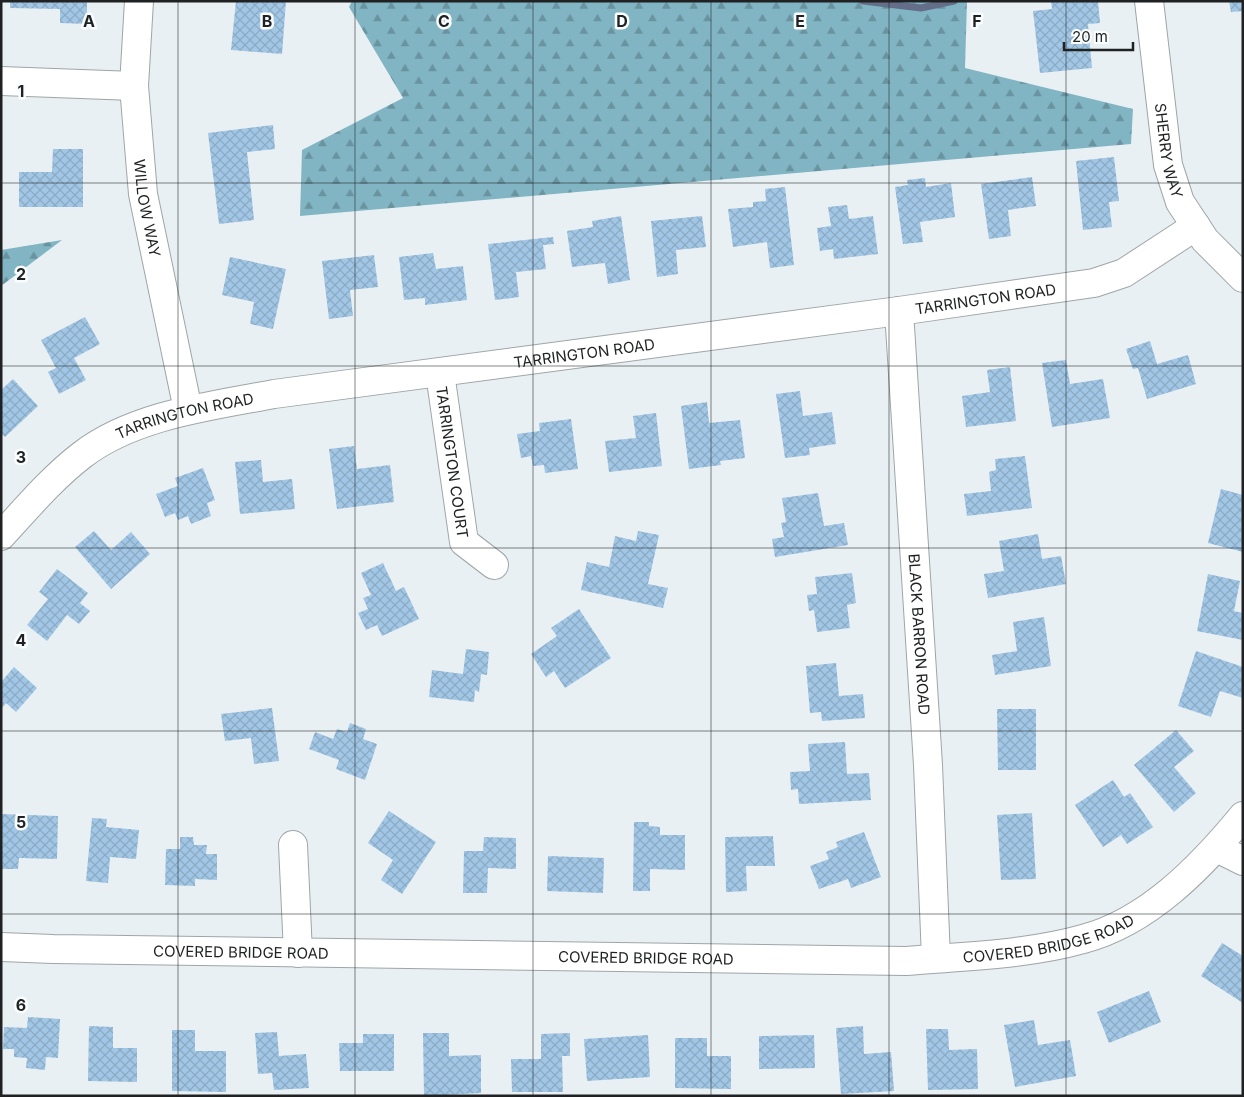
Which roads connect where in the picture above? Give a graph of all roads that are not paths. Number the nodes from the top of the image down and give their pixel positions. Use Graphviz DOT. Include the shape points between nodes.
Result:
graph roads {
  1 [pos="139,1"];
  2 [pos="1149,1"];
  3 [pos="1,81"];
  4 [pos="134,86"];
  5 [pos="1196,226"];
  6 [pos="1243,278"];
  7 [pos="899,311"];
  8 [pos="440,373"];
  9 [pos="188,410"];
  10 [pos="1,536"];
  11 [pos="494,565"];
  12 [pos="1243,816"];
  13 [pos="293,845"];
  14 [pos="1217,848"];
  15 [pos="1243,861"];
  16 [pos="1,947"];
  17 [pos="298,953"];
  18 [pos="936,958"];
  1 -- 4 [label="street, WILLOW WAY"];
  2 -- 5 [label="street, SHERRY WAY" via="1168,165 1180,202"];
  3 -- 4 [label="street"];
  4 -- 9 [label="street, WILLOW WAY" via="143,194"];
  5 -- 6 [label="street, SHERRY WAY" via="1205,240"];
  5 -- 7 [label="street, TARRINGTON ROAD" via="1124,273 1094,283"];
  7 -- 8 [label="street, TARRINGTON ROAD"];
  7 -- 18 [label="street, BLACK BARRON ROAD" via="928,765"];
  8 -- 9 [label="street, TARRINGTON ROAD" via="274,394"];
  8 -- 11 [label="street, TARRINGTON COURT" via="464,542"];
  9 -- 10 [label="street, TARRINGTON ROAD" via="117,433 83,454 51,482"];
  12 -- 14 [label="street, COVERED BRIDGE ROAD"];
  13 -- 17 [label="street"];
  14 -- 15 [label="street"];
  14 -- 18 [label="street, COVERED BRIDGE ROAD" via="1164,897 1124,923 1084,939 1025,951"];
  16 -- 17 [label="street, COVERED BRIDGE ROAD"];
  17 -- 18 [label="street, COVERED BRIDGE ROAD" via="906,961"];
}
